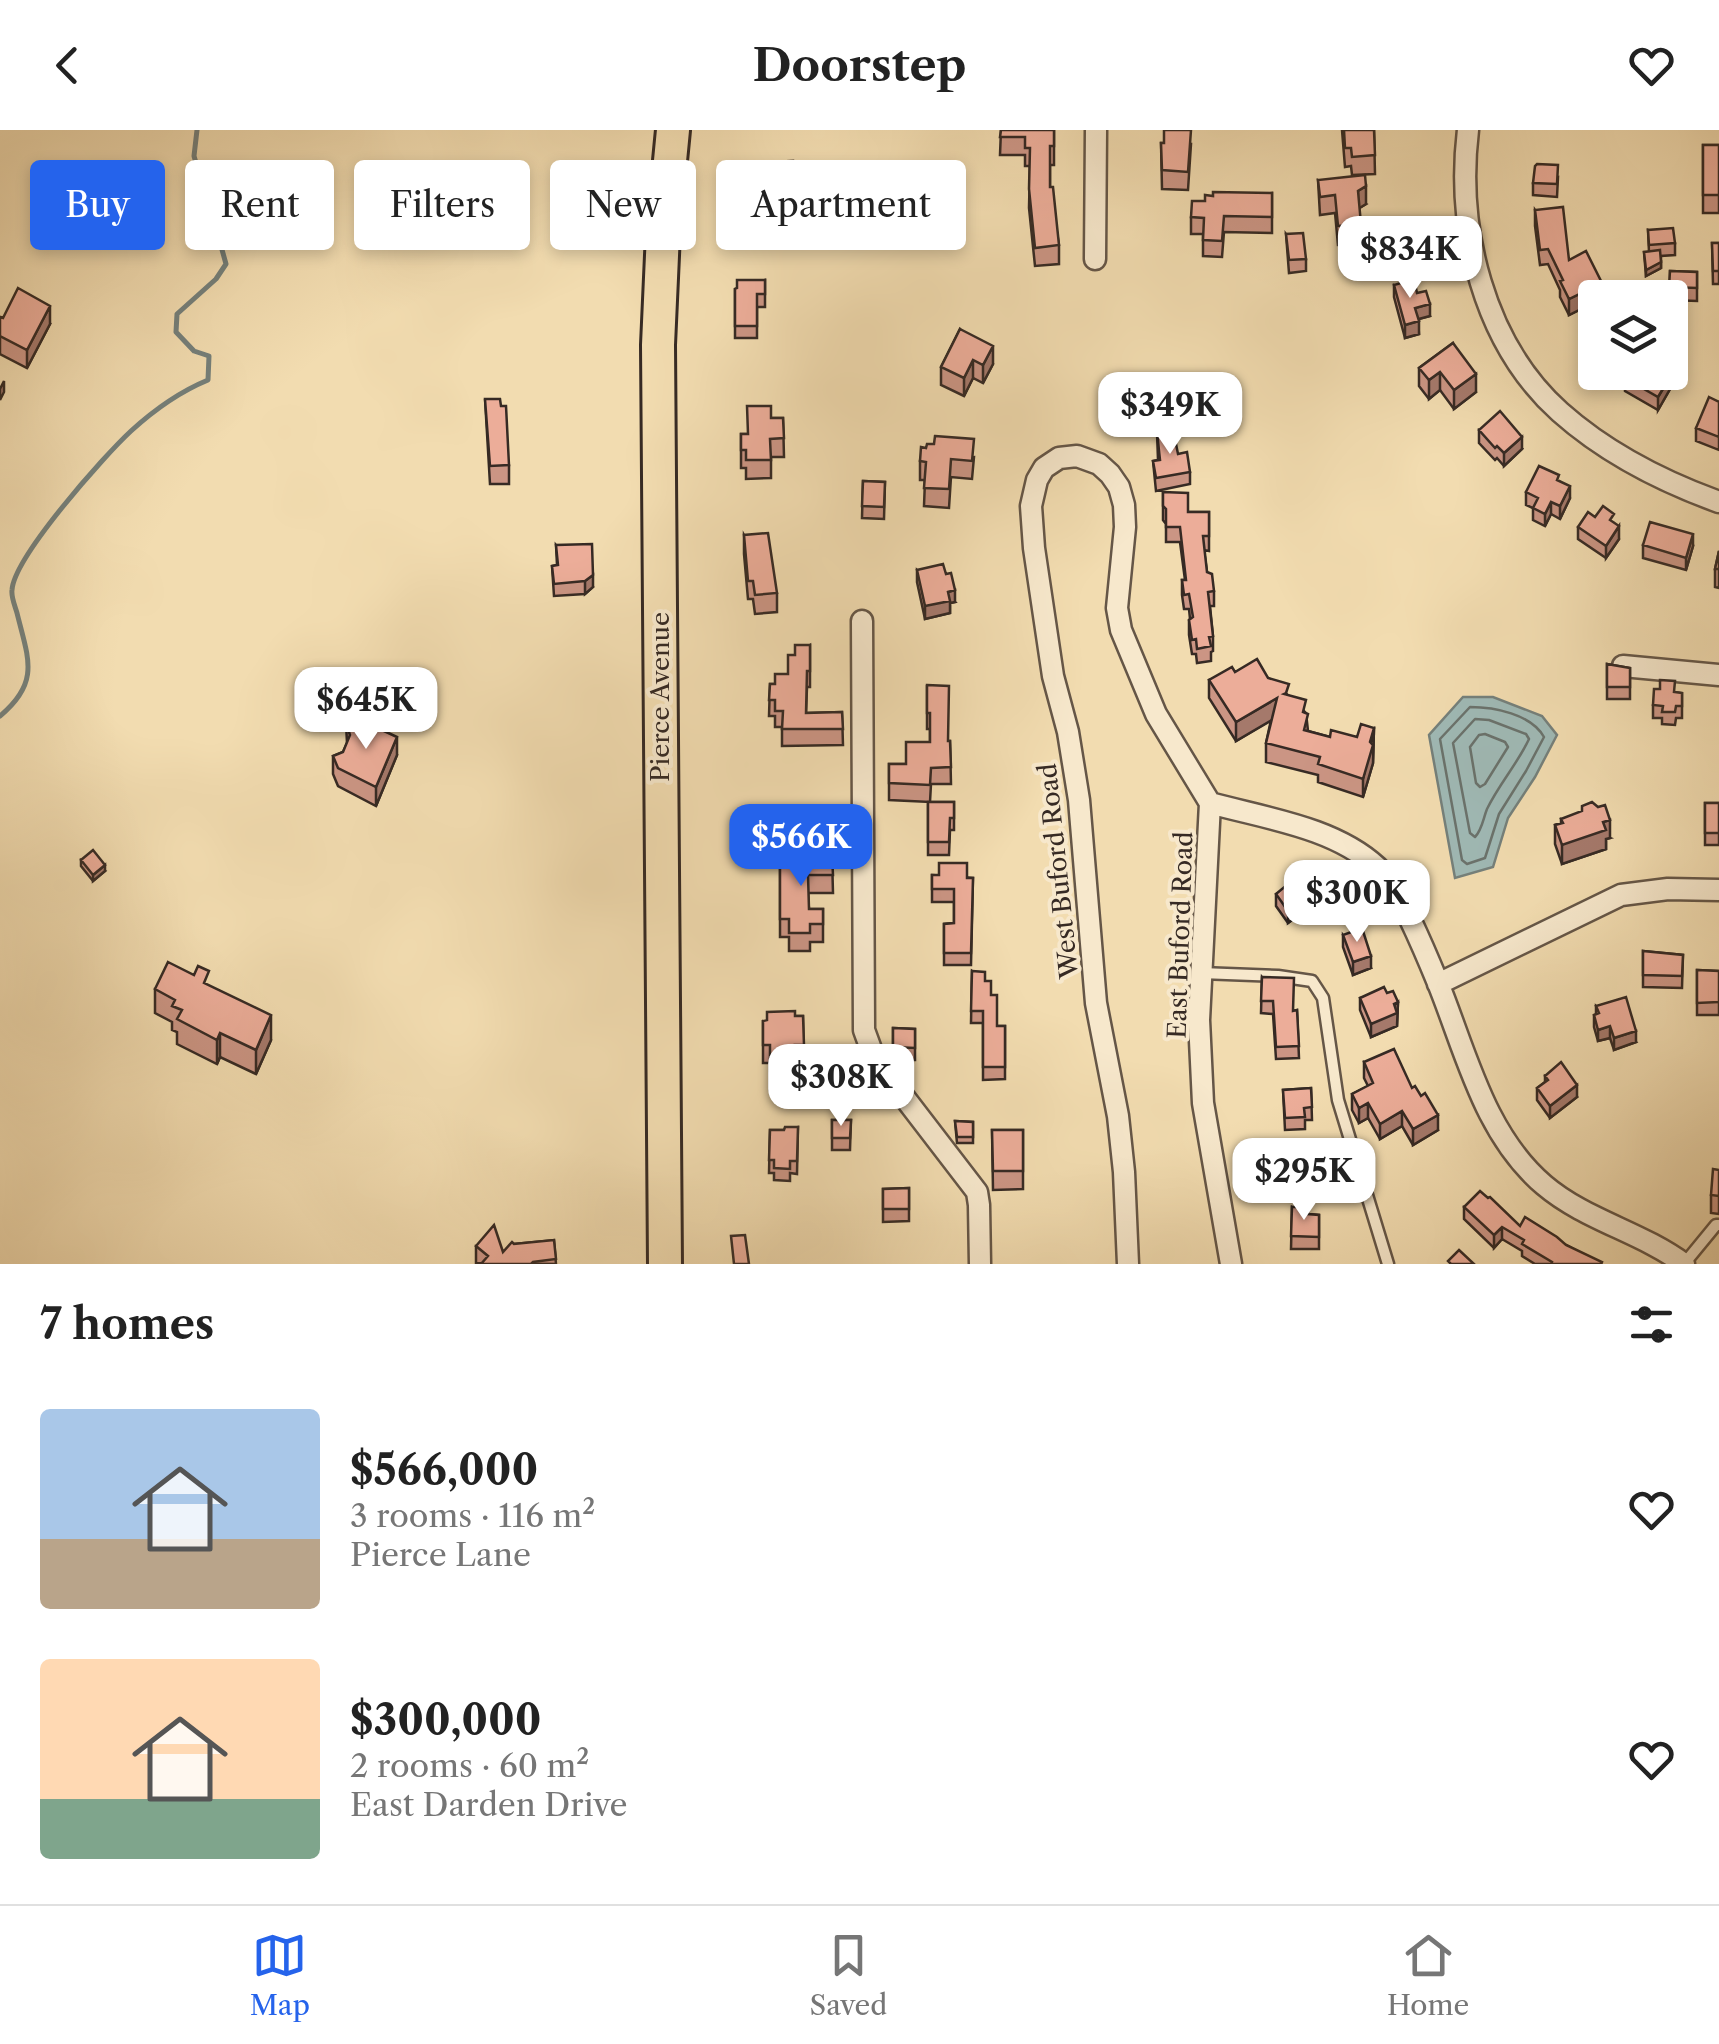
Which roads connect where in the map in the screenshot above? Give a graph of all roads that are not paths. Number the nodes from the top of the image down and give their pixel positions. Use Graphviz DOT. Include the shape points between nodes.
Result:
graph roads {
  1 [pos="673,130"];
  2 [pos="1096,130"];
  3 [pos="1468,130"];
  4 [pos="1094,259"];
  5 [pos="1040,475"];
  6 [pos="1719,502"];
  7 [pos="862,620"];
  8 [pos="1623,666"];
  9 [pos="1719,675"];
  10 [pos="1210,804"];
  11 [pos="1719,890"];
  12 [pos="1201,973"];
  13 [pos="1438,984"];
  14 [pos="1719,1224"];
  15 [pos="664,1264"];
  16 [pos="980,1264"];
  17 [pos="1128,1264"];
  18 [pos="1231,1264"];
  19 [pos="1388,1264"];
  20 [pos="1684,1264"];
  1 -- 15 [label="main road, Pierce Avenue" via="658,345"];
  2 -- 4 [label="street"];
  3 -- 6 [label="street" via="1465,211 1472,250 1487,302 1514,356 1557,410 1591,437 1649,473"];
  5 -- 10 [label="street, East Buford Road" via="1059,458 1077,456 1099,464 1119,487 1125,527 1121,630 1156,714"];
  5 -- 17 [label="street, West Buford Road" via="1031,506 1034,548 1078,800 1096,1003 1118,1116"];
  7 -- 16 [label="street" via="864,1030 881,1067 977,1192"];
  8 -- 9 [label="street"];
  10 -- 12 [label="street, East Buford Road"];
  10 -- 13 [label="street" via="1308,830 1359,852 1399,896"];
  11 -- 13 [label="street" via="1621,895"];
  12 -- 18 [label="street, East Buford Road" via="1204,1103"];
  12 -- 19 [label="lane" via="1312,981 1322,998 1338,1100"];
  13 -- 20 [label="street" via="1489,1111 1517,1157 1568,1201"];
  14 -- 20 [label="lane"];
}
